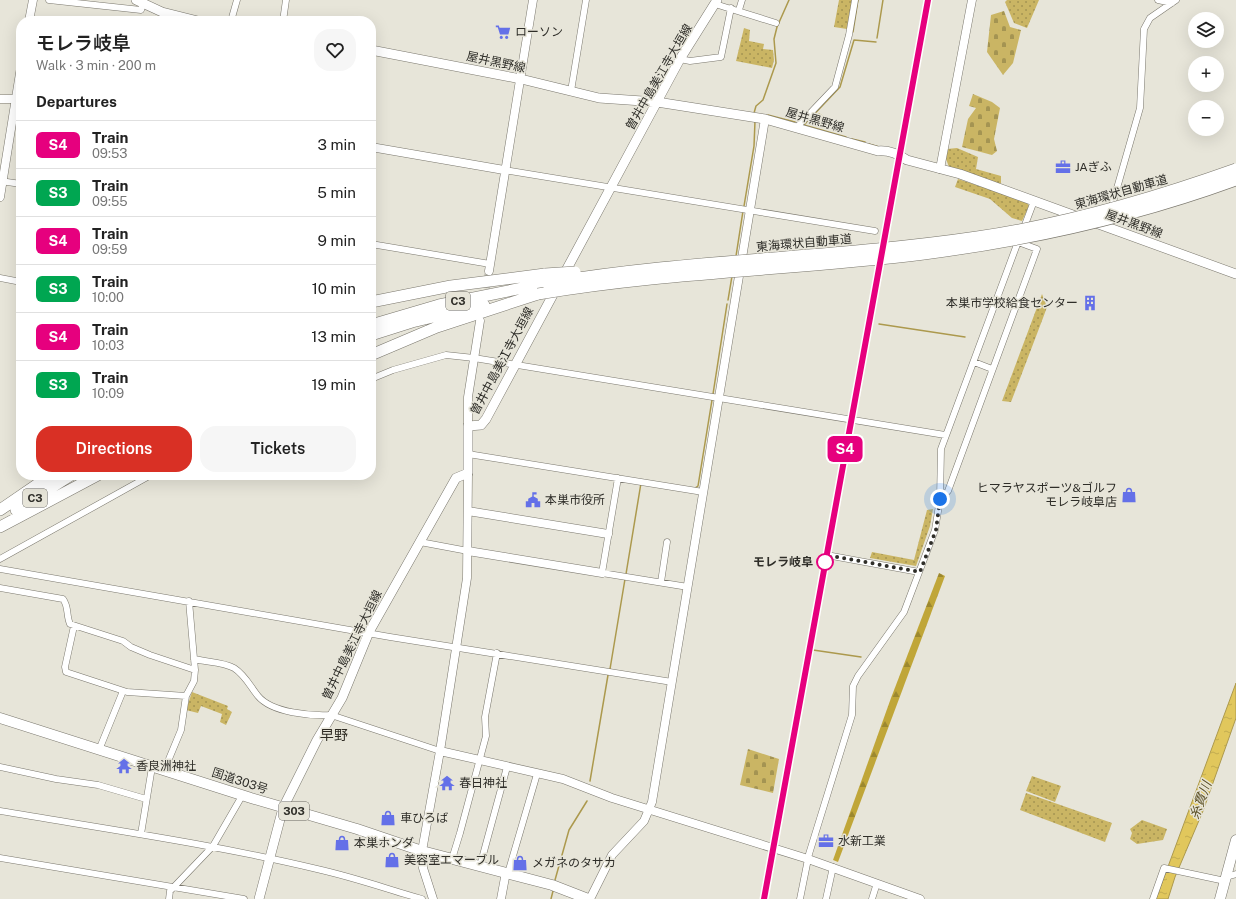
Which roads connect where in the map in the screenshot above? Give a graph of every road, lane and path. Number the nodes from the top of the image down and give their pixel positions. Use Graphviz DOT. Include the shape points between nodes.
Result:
graph roads {
  1 [pos="33,0"];
  2 [pos="49,0"];
  3 [pos="237,0"];
  4 [pos="286,0"];
  5 [pos="533,0"];
  6 [pos="586,0"];
  7 [pos="742,0"];
  8 [pos="855,0"];
  9 [pos="972,0"];
  10 [pos="1158,0"];
  11 [pos="1174,1"];
  12 [pos="140,2"];
  13 [pos="716,2"];
  14 [pos="731,8"];
  15 [pos="739,10"];
  16 [pos="30,16"];
  17 [pos="178,16"];
  18 [pos="232,16"];
  19 [pos="284,16"];
  20 [pos="776,23"];
  21 [pos="376,51"];
  22 [pos="680,58"];
  23 [pos="521,79"];
  24 [pos="571,91"];
  25 [pos="0,99"];
  26 [pos="16,99"];
  27 [pos="656,102"];
  28 [pos="16,109"];
  29 [pos="765,119"];
  30 [pos="797,127"];
  31 [pos="376,148"];
  32 [pos="940,169"];
  33 [pos="1236,169"];
  34 [pos="504,170"];
  35 [pos="1236,180"];
  36 [pos="1,181"];
  37 [pos="16,183"];
  38 [pos="611,188"];
  39 [pos="0,197"];
  40 [pos="1034,201"];
  41 [pos="751,210"];
  42 [pos="1106,227"];
  43 [pos="876,231"];
  44 [pos="1018,242"];
  45 [pos="376,245"];
  46 [pos="489,268"];
  47 [pos="1236,274"];
  48 [pos="0,278"];
  49 [pos="546,279"];
  50 [pos="16,281"];
  51 [pos="538,294"];
  52 [pos="376,301"];
  53 [pos="480,321"];
  54 [pos="376,324"];
  55 [pos="376,333"];
  56 [pos="376,353"];
  57 [pos="474,358"];
  58 [pos="974,362"];
  59 [pos="514,365"];
  60 [pos="992,369"];
  61 [pos="376,377"];
  62 [pos="719,399"];
  63 [pos="468,426"];
  64 [pos="946,435"];
  65 [pos="468,454"];
  66 [pos="468,473"];
  67 [pos="618,478"];
  68 [pos="44,480"];
  69 [pos="63,480"];
  70 [pos="89,480"];
  71 [pos="142,480"];
  72 [pos="703,492"];
  73 [pos="940,499"];
  74 [pos="0,510"];
  75 [pos="468,511"];
  76 [pos="0,522"];
  77 [pos="0,527"];
  78 [pos="608,534"];
  79 [pos="420,542"];
  80 [pos="667,542"];
  81 [pos="468,551"];
  82 [pos="832,556"];
  83 [pos="0,559"];
  84 [pos="0,569"];
  85 [pos="920,572"];
  86 [pos="602,573"];
  87 [pos="661,582"];
  88 [pos="688,587"];
  89 [pos="0,588"];
  90 [pos="189,601"];
  91 [pos="74,626"];
  92 [pos="369,632"];
  93 [pos="457,647"];
  94 [pos="497,653"];
  95 [pos="194,659"];
  96 [pos="195,670"];
  97 [pos="672,682"];
  98 [pos="123,691"];
  99 [pos="186,696"];
  100 [pos="332,715"];
  101 [pos="0,718"];
  102 [pos="100,750"];
  103 [pos="440,751"];
  104 [pos="479,760"];
  105 [pos="0,766"];
  106 [pos="152,767"];
  107 [pos="507,767"];
  108 [pos="164,770"];
  109 [pos="536,774"];
  110 [pos="242,796"];
  111 [pos="146,799"];
  112 [pos="283,808"];
  113 [pos="650,810"];
  114 [pos="0,811"];
  115 [pos="141,834"];
  116 [pos="1236,840"];
  117 [pos="213,846"];
  118 [pos="422,851"];
  119 [pos="0,858"];
  120 [pos="270,858"];
  121 [pos="452,859"];
  122 [pos="808,859"];
  123 [pos="480,866"];
  124 [pos="832,867"];
  125 [pos="507,873"];
  126 [pos="1229,877"];
  127 [pos="877,884"];
  128 [pos="174,887"];
  129 [pos="907,897"];
  130 [pos="169,899"];
  131 [pos="244,899"];
  132 [pos="259,899"];
  133 [pos="422,899"];
  134 [pos="433,899"];
  135 [pos="501,899"];
  136 [pos="589,899"];
  137 [pos="800,899"];
  138 [pos="826,899"];
  139 [pos="872,899"];
  140 [pos="920,899"];
  141 [pos="1153,899"];
  142 [pos="1220,899"];
  1 -- 16 [label="street"];
  2 -- 12 [label="street" via="141,10"];
  3 -- 18 [label="street"];
  4 -- 19 [label="street"];
  5 -- 23 [label="street"];
  6 -- 24 [label="street"];
  7 -- 15 [label="street"];
  8 -- 30 [label="street" via="850,36 835,88"];
  9 -- 32 [label="street"];
  10 -- 11 [label="street"];
  11 -- 42 [label="street" via="1150,18 1144,29 1140,108"];
  12 -- 17 [label="main road"];
  13 -- 14 [label="street"];
  13 -- 22 [label="main road, 曽井中島美江寺大垣線"];
  14 -- 15 [label="street"];
  14 -- 22 [label="street" via="721,57 690,61"];
  15 -- 20 [label="street" via="750,16"];
  21 -- 23 [label="main road, 屋井黒野線"];
  22 -- 27 [label="main road, 曽井中島美江寺大垣線"];
  23 -- 24 [label="main road, 屋井黒野線"];
  23 -- 34 [label="street"];
  24 -- 27 [label="main road, 屋井黒野線" via="607,99"];
  25 -- 26 [label="street"];
  27 -- 29 [label="main road, 屋井黒野線"];
  27 -- 38 [label="main road, 曽井中島美江寺大垣線"];
  28 -- 36 [label="street"];
  29 -- 30 [label="main road, 屋井黒野線"];
  29 -- 41 [label="street"];
  30 -- 32 [label="main road, 屋井黒野線" via="878,151 885,150 907,160"];
  31 -- 34 [label="street"];
  32 -- 40 [label="main road, 屋井黒野線"];
  33 -- 49 [label="highway, 東海環状自動車道 / C3, bridge" via="1128,205 979,237 820,255"];
  34 -- 38 [label="street"];
  34 -- 46 [label="street"];
  35 -- 51 [label="highway, 東海環状自動車道 / C3, bridge" via="1090,226 1010,242 883,258 621,282"];
  36 -- 37 [label="street"];
  36 -- 39 [label="street"];
  38 -- 41 [label="street"];
  38 -- 59 [label="main road, 曽井中島美江寺大垣線"];
  40 -- 42 [label="main road, 屋井黒野線"];
  40 -- 44 [label="street"];
  41 -- 43 [label="street"];
  41 -- 62 [label="street"];
  42 -- 47 [label="main road, 屋井黒野線"];
  44 -- 58 [label="street"];
  44 -- 60 [label="street" via="1037,250"];
  45 -- 46 [label="street"];
  48 -- 50 [label="street"];
  49 -- 52 [label="highway" via="452,286"];
  49 -- 54 [label="highway, 東海環状自動車道 / C3"];
  51 -- 55 [label="highway, 東海環状自動車道 / C3" via="464,309"];
  51 -- 56 [label="highway" via="437,326"];
  53 -- 57 [label="street"];
  57 -- 59 [label="street"];
  57 -- 61 [label="street" via="446,355"];
  57 -- 63 [label="street" via="468,397"];
  58 -- 60 [label="street"];
  58 -- 64 [label="street"];
  59 -- 62 [label="street"];
  59 -- 63 [label="main road, 曽井中島美江寺大垣線" via="481,425"];
  60 -- 73 [label="street" via="948,491"];
  62 -- 64 [label="street"];
  62 -- 72 [label="street"];
  63 -- 65 [label="main road, 曽井中島美江寺大垣線"];
  64 -- 73 [label="street" via="941,449"];
  65 -- 66 [label="main road, 曽井中島美江寺大垣線"];
  65 -- 67 [label="street"];
  66 -- 75 [label="street"];
  66 -- 79 [label="main road, 曽井中島美江寺大垣線" via="456,478"];
  67 -- 72 [label="street"];
  67 -- 78 [label="street"];
  68 -- 74 [label="highway, C3"];
  69 -- 76 [label="highway, C3"];
  70 -- 77 [label="highway"];
  71 -- 83 [label="street"];
  72 -- 88 [label="street"];
  73 -- 85 [label="street" via="936,530"];
  75 -- 78 [label="street"];
  75 -- 81 [label="street"];
  78 -- 86 [label="street"];
  79 -- 81 [label="street"];
  79 -- 92 [label="main road, 曽井中島美江寺大垣線"];
  80 -- 87 [label="street"];
  81 -- 86 [label="street"];
  81 -- 93 [label="street" via="466,594"];
  82 -- 85 [label="street"];
  84 -- 90 [label="street"];
  85 -- 122 [label="street" via="904,612 853,686 852,716"];
  86 -- 87 [label="street"];
  87 -- 88 [label="street"];
  88 -- 97 [label="street"];
  89 -- 91 [label="street" via="64,599 68,619"];
  90 -- 92 [label="street"];
  90 -- 95 [label="street"];
  91 -- 96 [label="street" via="123,641 138,650"];
  91 -- 98 [label="street" via="66,672"];
  92 -- 93 [label="street"];
  92 -- 100 [label="main road, 曽井中島美江寺大垣線" via="349,685"];
  93 -- 94 [label="street"];
  93 -- 103 [label="street"];
  94 -- 97 [label="street"];
  94 -- 104 [label="street" via="485,717 486,736"];
  95 -- 96 [label="street"];
  95 -- 100 [label="street" via="232,667 244,675 259,697 273,706 315,716"];
  96 -- 99 [label="street" via="194,681"];
  97 -- 113 [label="street"];
  98 -- 99 [label="street"];
  98 -- 102 [label="street"];
  99 -- 108 [label="street" via="181,730"];
  100 -- 103 [label="street"];
  100 -- 112 [label="main road, 曽井中島美江寺大垣線"];
  101 -- 102 [label="highway, 国道303号 / 303"];
  102 -- 106 [label="highway, 国道303号 / 303"];
  103 -- 104 [label="street"];
  103 -- 118 [label="street"];
  104 -- 107 [label="street"];
  104 -- 121 [label="street"];
  105 -- 111 [label="street" via="56,779 98,785"];
  106 -- 108 [label="highway, 国道303号 / 303"];
  106 -- 111 [label="street"];
  107 -- 109 [label="street"];
  107 -- 123 [label="street"];
  108 -- 110 [label="highway, 国道303号 / 303"];
  109 -- 113 [label="street" via="573,782"];
  109 -- 125 [label="street"];
  110 -- 112 [label="highway, 国道303号 / 303"];
  110 -- 117 [label="street"];
  111 -- 115 [label="street"];
  112 -- 118 [label="highway, 国道303号 / 303"];
  112 -- 120 [label="main road, 曽井中島美江寺大垣線"];
  113 -- 122 [label="street"];
  113 -- 136 [label="street" via="641,825 612,855"];
  114 -- 115 [label="street"];
  115 -- 117 [label="street"];
  116 -- 126 [label="highway"];
  117 -- 120 [label="street"];
  117 -- 128 [label="street"];
  118 -- 121 [label="highway, 国道303号 / 303"];
  118 -- 134 [label="street" via="423,868"];
  119 -- 128 [label="street"];
  120 -- 132 [label="main road, 曽井中島美江寺大垣線"];
  120 -- 133 [label="street" via="319,869"];
  121 -- 123 [label="highway, 国道303号 / 303"];
  122 -- 124 [label="street"];
  122 -- 137 [label="street"];
  123 -- 125 [label="highway, 国道303号 / 303"];
  124 -- 127 [label="street"];
  124 -- 138 [label="street"];
  125 -- 135 [label="street"];
  125 -- 136 [label="highway, 国道303号 / 303" via="561,888"];
  126 -- 141 [label="street" via="1164,868"];
  126 -- 142 [label="highway"];
  127 -- 129 [label="street"];
  127 -- 139 [label="street"];
  128 -- 130 [label="street" via="170,891"];
  128 -- 131 [label="street"];
  129 -- 140 [label="street"];
}
